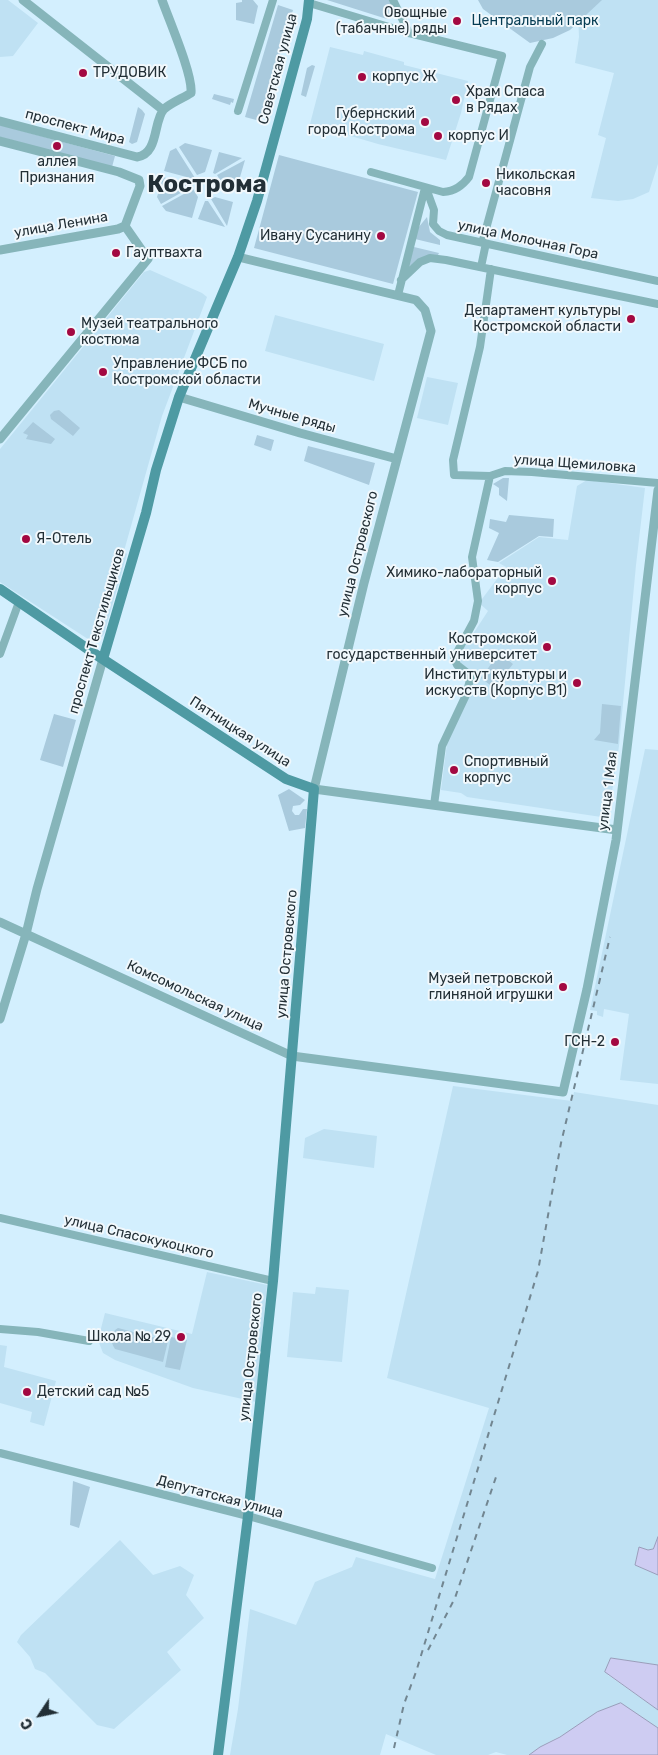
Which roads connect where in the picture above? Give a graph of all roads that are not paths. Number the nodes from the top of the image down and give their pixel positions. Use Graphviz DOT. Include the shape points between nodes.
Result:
graph roads {
  1 [pos="23,0"];
  2 [pos="162,0"];
  3 [pos="273,0"];
  4 [pos="393,0"];
  5 [pos="309,1"];
  6 [pos="409,33"];
  7 [pos="542,44"];
  8 [pos="163,110"];
  9 [pos="238,111"];
  10 [pos="0,121"];
  11 [pos="0,141"];
  12 [pos="370,172"];
  13 [pos="426,188"];
  14 [pos="125,226"];
  15 [pos="483,243"];
  16 [pos="0,250"];
  17 [pos="238,257"];
  18 [pos="481,267"];
  19 [pos="491,269"];
  20 [pos="401,280"];
  21 [pos="658,281"];
  22 [pos="398,296"];
  23 [pos="658,304"];
  24 [pos="180,397"];
  25 [pos="0,439"];
  26 [pos="397,459"];
  27 [pos="490,476"];
  28 [pos="658,483"];
  29 [pos="658,490"];
  30 [pos="0,589"];
  31 [pos="19,602"];
  32 [pos="0,654"];
  33 [pos="103,659"];
  34 [pos="314,789"];
  35 [pos="434,805"];
  36 [pos="616,830"];
  37 [pos="0,922"];
  38 [pos="26,934"];
  39 [pos="0,1018"];
  40 [pos="292,1056"];
  41 [pos="564,1092"];
  42 [pos="0,1218"];
  43 [pos="273,1281"];
  44 [pos="0,1329"];
  45 [pos="89,1341"];
  46 [pos="0,1453"];
  47 [pos="248,1516"];
  48 [pos="432,1568"];
  49 [pos="218,1755"];
  1 -- 8 [label="street"];
  2 -- 8 [label="street" via="192,88 191,93"];
  3 -- 9 [label="street"];
  4 -- 6 [label="street"];
  5 -- 6 [label="street"];
  5 -- 17 [label="main road, Советская улица" via="307,19 257,201"];
  6 -- 13 [label="street" via="502,56 469,177 462,186 451,191"];
  7 -- 15 [label="street" via="530,68"];
  8 -- 10 [label="street, проспект Мира" via="150,150 137,157"];
  11 -- 14 [label="street" via="138,180 140,186"];
  12 -- 13 [label="street"];
  13 -- 15 [label="street, улица Молочная Гора" via="434,210 433,224 439,231"];
  13 -- 20 [label="street"];
  14 -- 16 [label="street, улица Ленина"];
  14 -- 25 [label="street" via="148,259"];
  15 -- 18 [label="street"];
  15 -- 21 [label="street, улица Молочная Гора"];
  17 -- 22 [label="street"];
  17 -- 24 [label="main road, проспект Текстильщиков"];
  18 -- 19 [label="street"];
  18 -- 20 [label="street" via="430,258 420,262"];
  19 -- 23 [label="street"];
  19 -- 27 [label="street, улица Щемиловка" via="480,347 453,460 454,474"];
  20 -- 22 [label="street"];
  22 -- 26 [label="street, улица Островского" via="416,300 425,310 431,332"];
  24 -- 26 [label="street, Мучные ряды"];
  24 -- 33 [label="main road, проспект Текстильщиков"];
  26 -- 34 [label="street, улица Островского"];
  27 -- 28 [label="street, улица Щемиловка" via="505,471"];
  27 -- 35 [label="street" via="472,557 478,601 476,614 454,658 471,676 466,696 442,746"];
  29 -- 36 [label="street, улица 1 Мая"];
  30 -- 31 [label="main road, Пятницкая улица"];
  31 -- 32 [label="street"];
  31 -- 33 [label="main road, Пятницкая улица"];
  33 -- 34 [label="main road, Пятницкая улица" via="286,779"];
  33 -- 38 [label="street, проспект Текстильщиков" via="36,889"];
  34 -- 35 [label="street, Пятницкая улица"];
  34 -- 40 [label="main road, улица Островского"];
  35 -- 36 [label="street, Пятницкая улица"];
  36 -- 41 [label="street, улица 1 Мая" via="587,989"];
  37 -- 38 [label="street, Комсомольская улица"];
  38 -- 39 [label="street, проспект Текстильщиков"];
  38 -- 40 [label="street, Комсомольская улица"];
  40 -- 41 [label="street, Комсомольская улица"];
  40 -- 43 [label="main road, улица Островского"];
  42 -- 43 [label="street, улица Спасокукоцкого"];
  43 -- 47 [label="main road, улица Островского"];
  44 -- 45 [label="street"];
  46 -- 47 [label="street, Депутатская улица"];
  47 -- 48 [label="street, Депутатская улица"];
  47 -- 49 [label="main road, улица Островского"];
}
